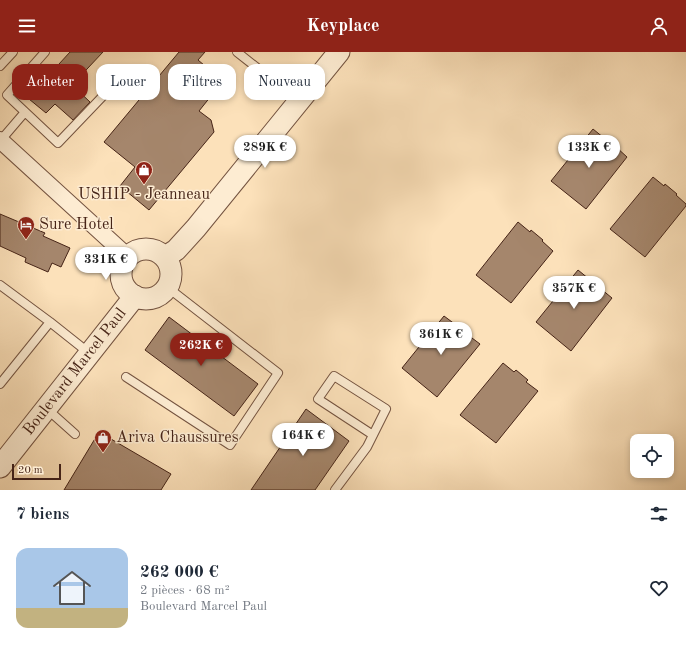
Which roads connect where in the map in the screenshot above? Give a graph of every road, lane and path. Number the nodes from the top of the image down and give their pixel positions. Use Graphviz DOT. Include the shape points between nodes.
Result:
graph roads {
  1 [pos="13,52"];
  2 [pos="45,52"];
  3 [pos="237,52"];
  4 [pos="339,52"];
  5 [pos="0,66"];
  6 [pos="99,100"];
  7 [pos="299,101"];
  8 [pos="25,112"];
  9 [pos="0,140"];
  10 [pos="128,257"];
  11 [pos="165,257"];
  12 [pos="0,285"];
  13 [pos="167,287"];
  14 [pos="135,296"];
  15 [pos="50,322"];
  16 [pos="90,354"];
  17 [pos="126,377"];
  18 [pos="0,384"];
  19 [pos="46,408"];
  20 [pos="75,434"];
  21 [pos="373,435"];
  22 [pos="0,467"];
  23 [pos="335,490"];
  1 -- 5 [label="lane"];
  2 -- 8 [label="lane" via="7,95"];
  3 -- 7 [label="lane"];
  4 -- 7 [label="street"];
  6 -- 8 [label="lane" via="58,142"];
  7 -- 11 [label="street" via="196,228 176,250"];
  8 -- 9 [label="lane"];
  9 -- 10 [label="street"];
  10 -- 11 [label="street" via="136,251 147,249 157,251"];
  10 -- 14 [label="street" via="122,267 122,278 126,288"];
  11 -- 13 [label="street" via="171,272"];
  12 -- 15 [label="lane"];
  13 -- 14 [label="street" via="160,294 150,298"];
  13 -- 17 [label="lane" via="278,373 230,445"];
  14 -- 16 [label="street, Boulevard Marcel Paul"];
  15 -- 16 [label="lane"];
  15 -- 18 [label="lane"];
  16 -- 19 [label="street, Boulevard Marcel Paul"];
  19 -- 20 [label="lane"];
  19 -- 22 [label="street, Boulevard Marcel Paul"];
  21 -- 21 [label="lane" via="386,409 334,376 318,400"];
  21 -- 23 [label="lane"];
}
